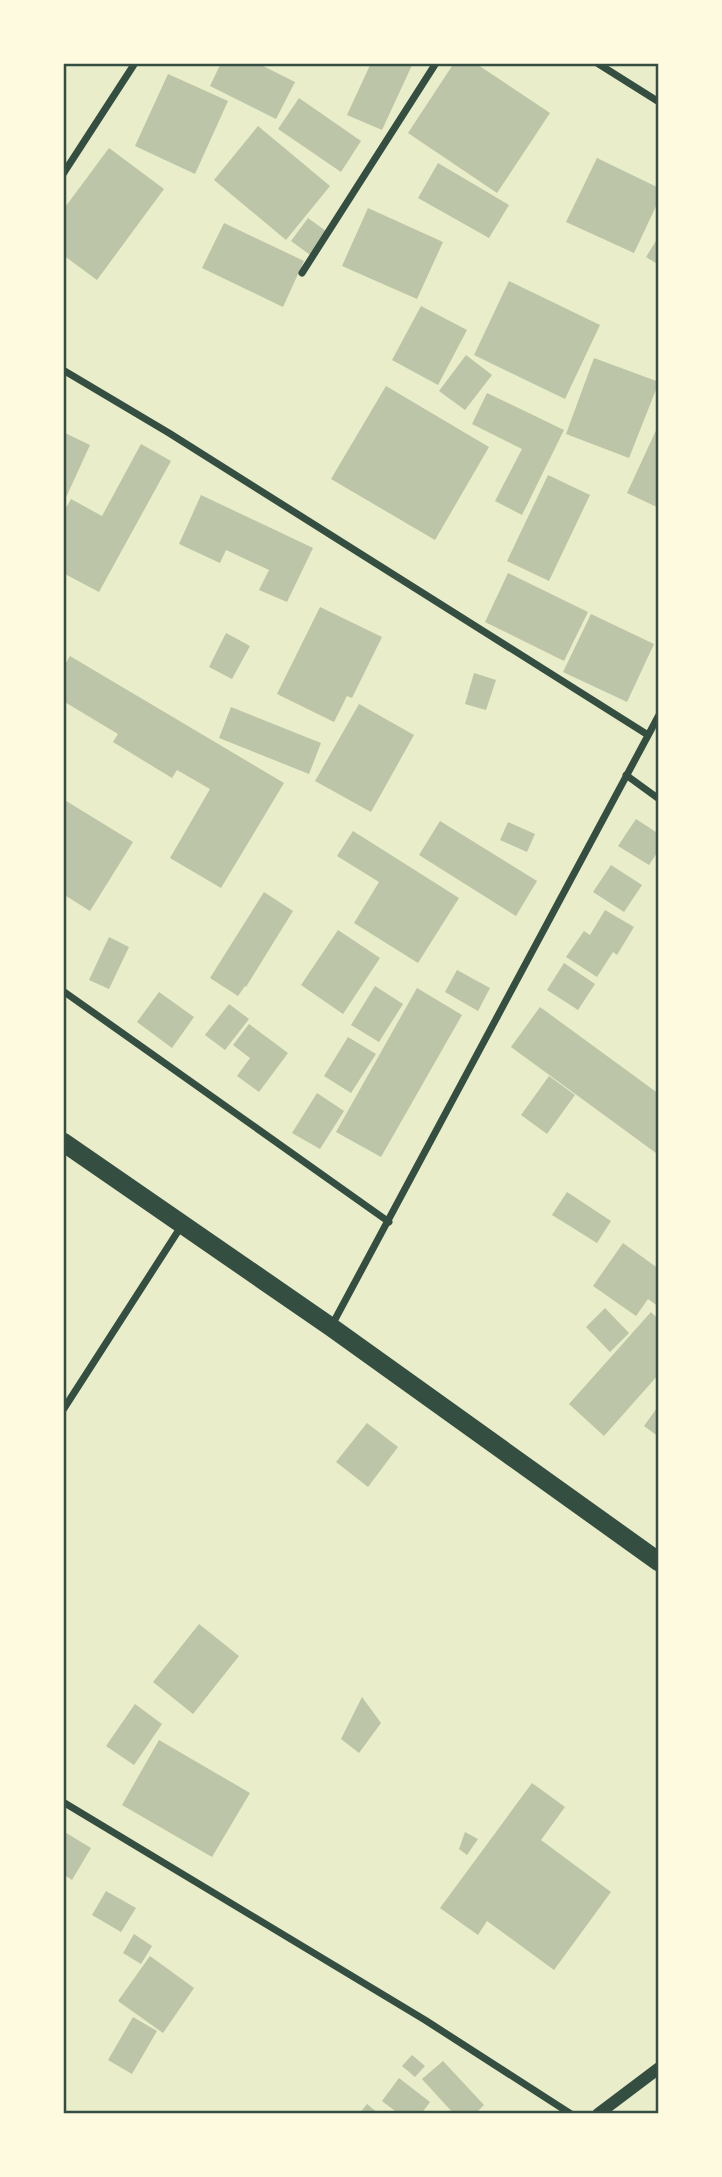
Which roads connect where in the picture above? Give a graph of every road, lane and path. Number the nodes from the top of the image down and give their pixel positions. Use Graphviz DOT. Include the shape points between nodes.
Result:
graph roads {
  1 [pos="135,63"];
  2 [pos="436,63"];
  3 [pos="597,63"];
  4 [pos="659,102"];
  5 [pos="63,174"];
  6 [pos="302,273"];
  7 [pos="63,370"];
  8 [pos="659,715"];
  9 [pos="648,735"];
  10 [pos="626,775"];
  11 [pos="659,799"];
  12 [pos="63,990"];
  13 [pos="63,1142"];
  14 [pos="389,1222"];
  15 [pos="183,1225"];
  16 [pos="331,1327"];
  17 [pos="63,1410"];
  18 [pos="659,1562"];
  19 [pos="63,1802"];
  20 [pos="659,2068"];
  21 [pos="571,2114"];
  22 [pos="598,2114"];
  1 -- 5 [label="street"];
  2 -- 6 [label="street"];
  3 -- 4 [label="street"];
  7 -- 9 [label="street"];
  8 -- 9 [label="street"];
  9 -- 10 [label="street"];
  10 -- 11 [label="street"];
  10 -- 14 [label="street"];
  12 -- 14 [label="street"];
  13 -- 15 [label="highway"];
  14 -- 16 [label="street"];
  15 -- 16 [label="highway"];
  15 -- 17 [label="street"];
  16 -- 18 [label="highway"];
  19 -- 21 [label="street" via="425,2020"];
  20 -- 22 [label="street"];
}
